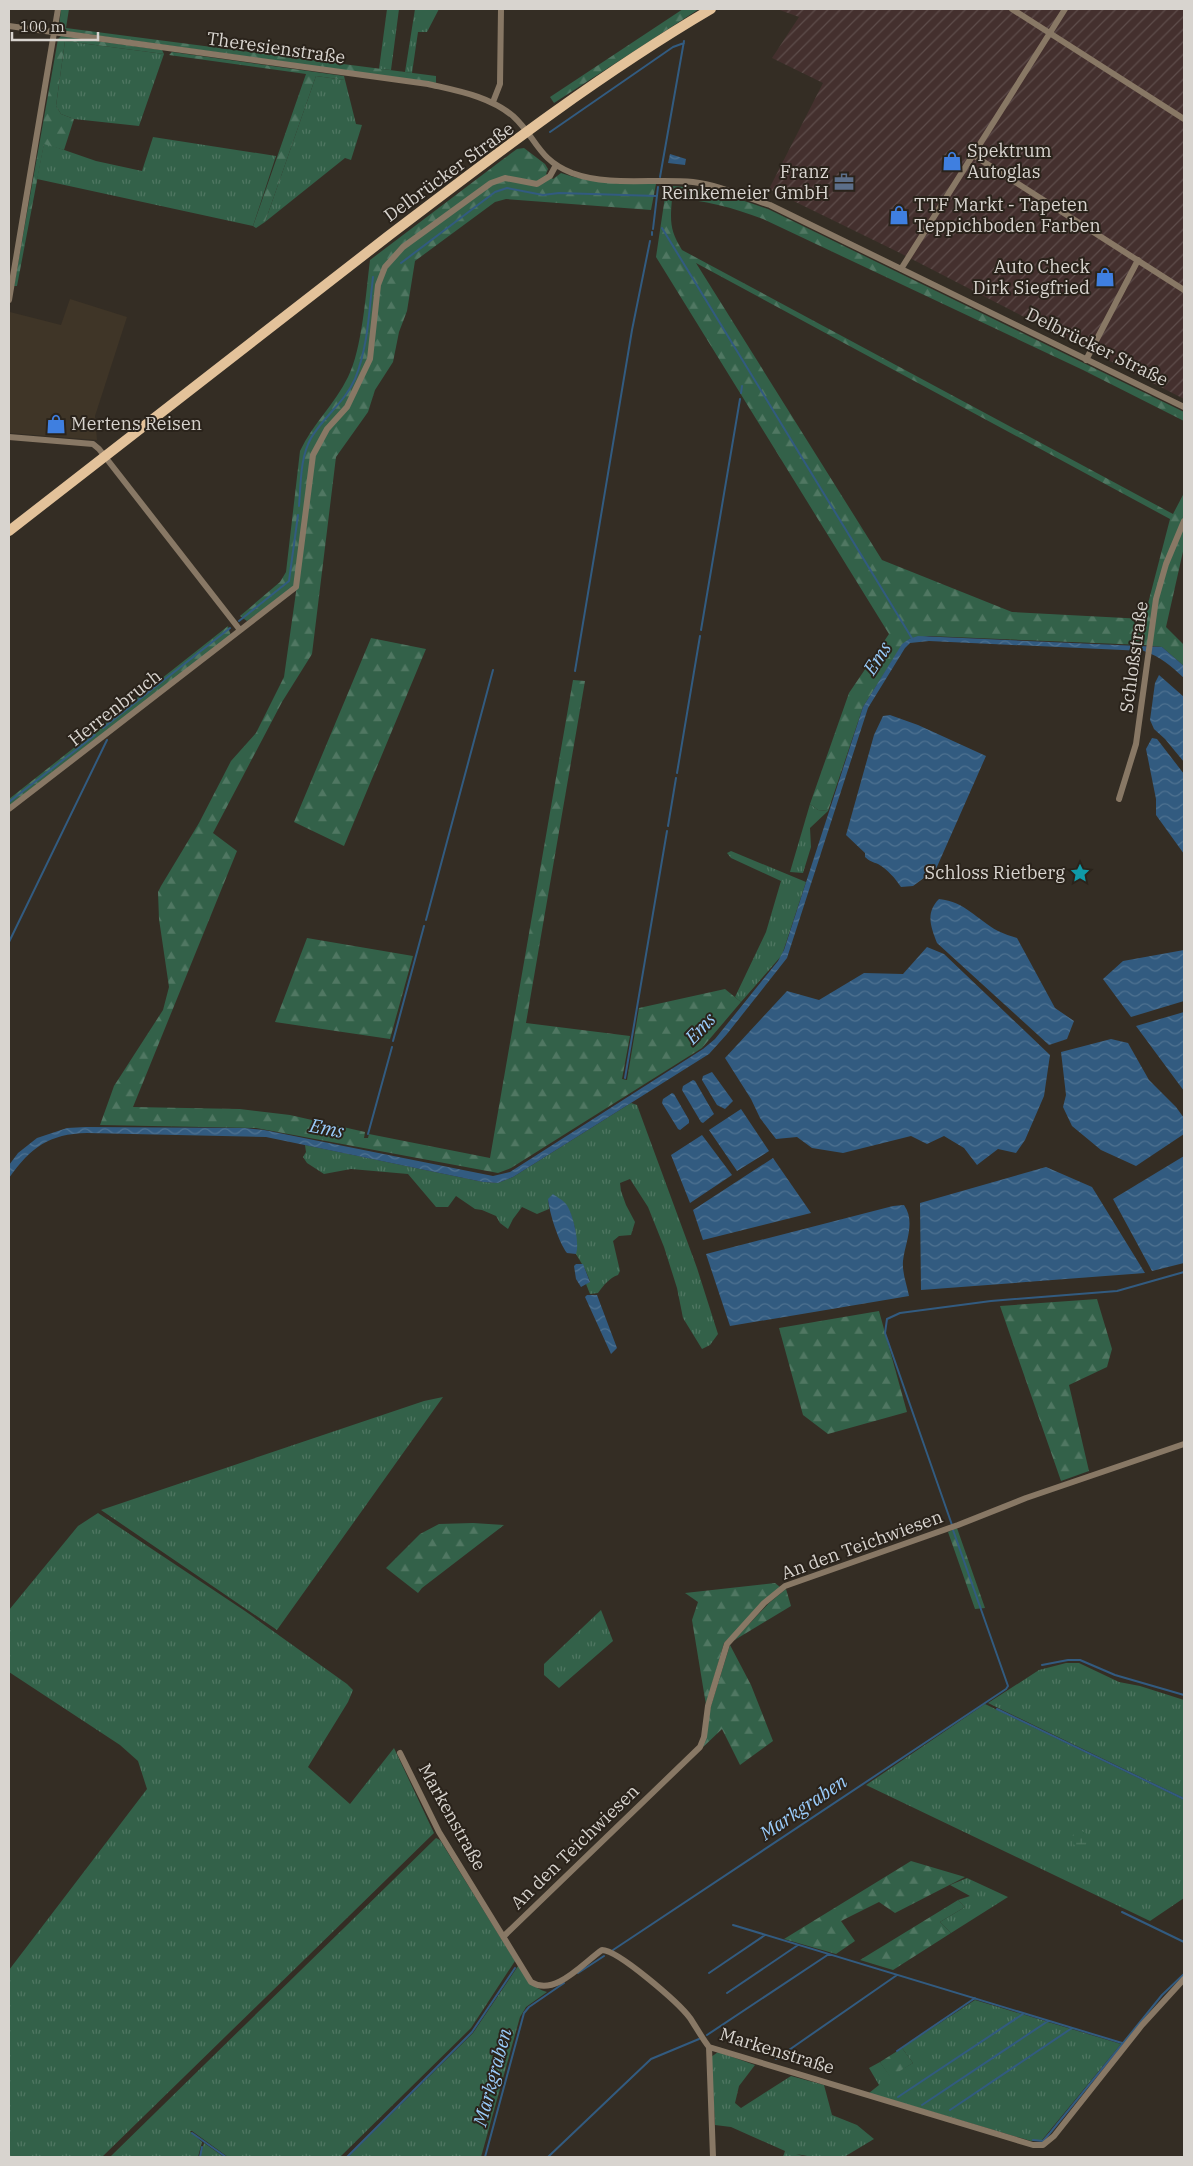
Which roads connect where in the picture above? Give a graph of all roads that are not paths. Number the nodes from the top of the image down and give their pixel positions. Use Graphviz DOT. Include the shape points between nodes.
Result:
graph roads {
  1 [pos="58,9"];
  2 [pos="500,9"];
  3 [pos="711,9"];
  4 [pos="1012,9"];
  5 [pos="1065,9"];
  6 [pos="9,26"];
  7 [pos="54,32"];
  8 [pos="1050,33"];
  9 [pos="493,102"];
  10 [pos="1184,119"];
  11 [pos="526,132"];
  12 [pos="973,155"];
  13 [pos="556,165"];
  14 [pos="1138,260"];
  15 [pos="901,269"];
  16 [pos="1184,290"];
  17 [pos="9,300"];
  18 [pos="1086,360"];
  19 [pos="1184,407"];
  20 [pos="9,437"];
  21 [pos="104,456"];
  22 [pos="1184,521"];
  23 [pos="9,530"];
  24 [pos="240,630"];
  25 [pos="1119,799"];
  26 [pos="9,809"];
  27 [pos="1184,1444"];
  28 [pos="400,1753"];
  29 [pos="504,1936"];
  30 [pos="1184,1979"];
  31 [pos="709,2047"];
  32 [pos="713,2157"];
  1 -- 7 [label="street"];
  2 -- 9 [label="street" via="500,84"];
  3 -- 11 [label="main road"];
  4 -- 8 [label="street"];
  5 -- 8 [label="street"];
  6 -- 7 [label="street, Theresienstraße"];
  7 -- 9 [label="street, Theresienstraße" via="428,84"];
  7 -- 17 [label="street"];
  8 -- 10 [label="street"];
  8 -- 12 [label="street"];
  9 -- 11 [label="street, Theresienstraße"];
  11 -- 13 [label="street, Delbrücker Straße" via="539,152"];
  11 -- 21 [label="main road, Delbrücker Straße"];
  12 -- 14 [label="street"];
  12 -- 15 [label="street"];
  13 -- 15 [label="street, Delbrücker Straße" via="583,176 602,179 695,182 732,192 770,205"];
  13 -- 24 [label="street, Herrenbruch" via="550,176 537,184 505,178 491,183 402,247 384,267 378,285 370,358 347,407 327,429 313,456 296,587"];
  14 -- 16 [label="street"];
  14 -- 18 [label="street"];
  15 -- 18 [label="street, Delbrücker Straße"];
  18 -- 19 [label="street, Delbrücker Straße"];
  20 -- 21 [label="street" via="92,444"];
  21 -- 23 [label="main road, Delbrücker Straße"];
  21 -- 24 [label="street"];
  22 -- 25 [label="street, Schloßstraße" via="1156,599 1136,744"];
  24 -- 26 [label="street, Herrenbruch"];
  27 -- 29 [label="street, An den Teichwiesen" via="785,1586 764,1603 727,1644 708,1706 700,1746"];
  28 -- 29 [label="street, Markenstraße" via="439,1832"];
  29 -- 31 [label="street, Markenstraße" via="531,1982 539,1987 549,1986 566,1977 602,1950 608,1950 688,2016"];
  30 -- 31 [label="street, Markenstraße" via="1142,2025 1054,2136 1043,2145 1033,2145"];
  31 -- 32 [label="street"];
}
